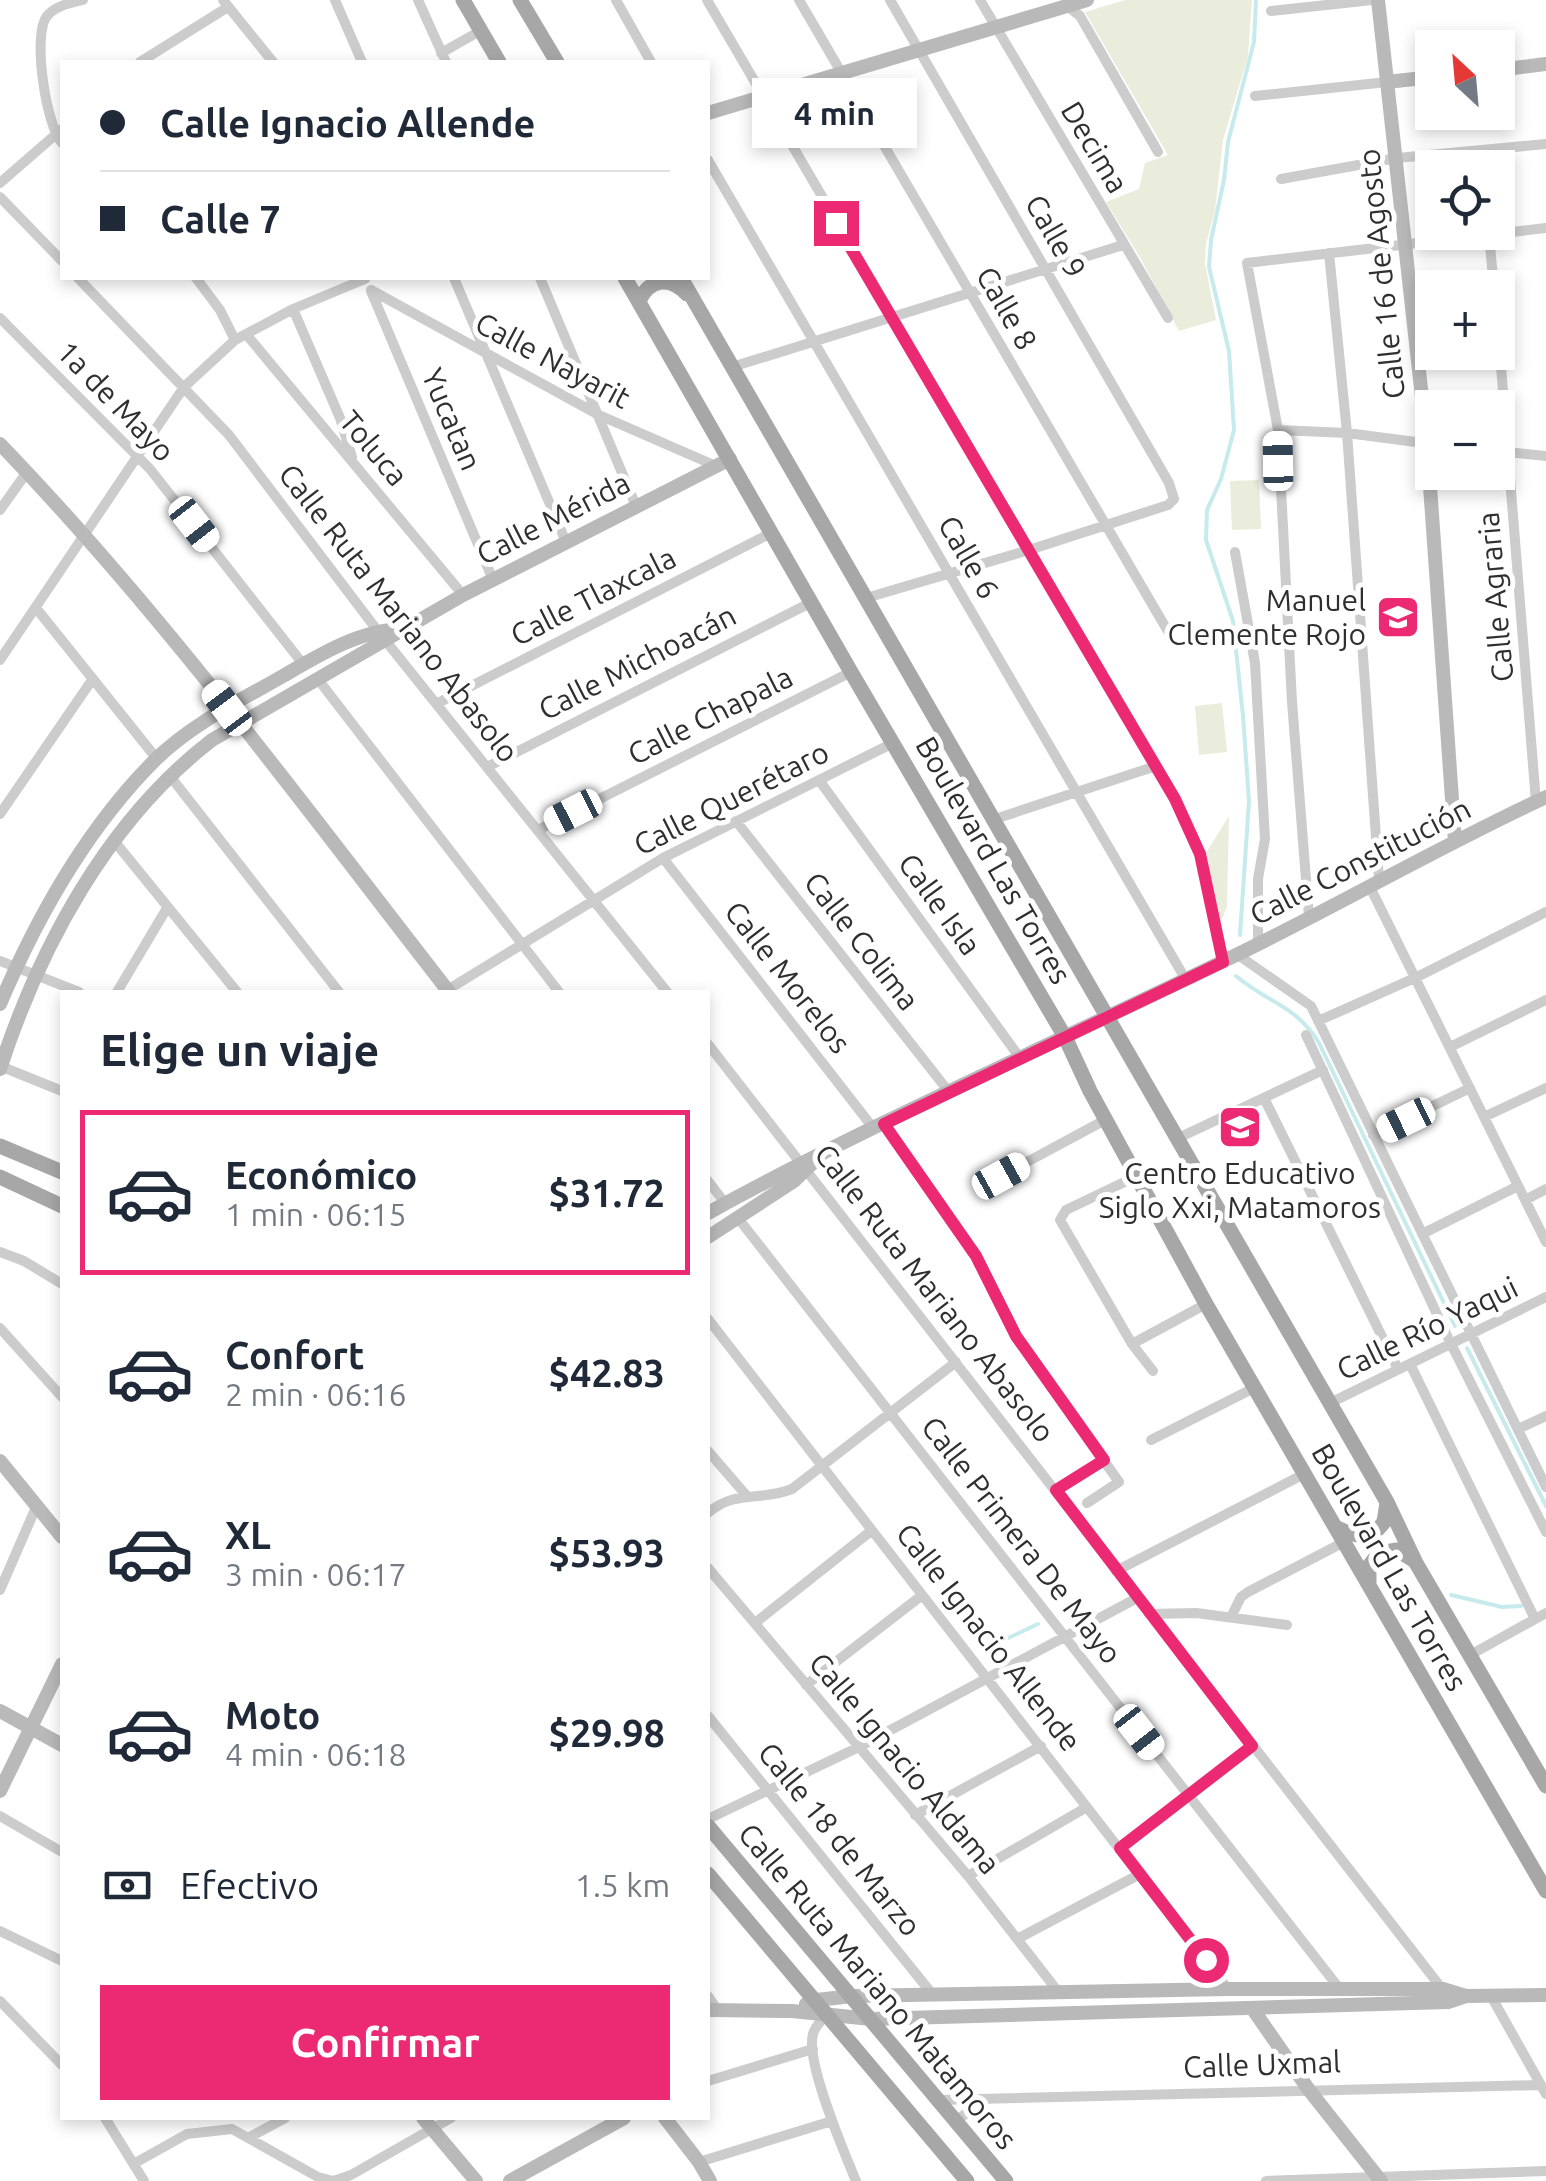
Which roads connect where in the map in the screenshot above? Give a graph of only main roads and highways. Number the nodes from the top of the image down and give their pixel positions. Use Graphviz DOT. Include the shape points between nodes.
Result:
graph roads {
  1 [pos="462,0"];
  2 [pos="520,0"];
  3 [pos="1087,0"];
  4 [pos="1375,0"];
  5 [pos="1065,3"];
  6 [pos="497,60"];
  7 [pos="556,60"];
  8 [pos="1546,64"];
  9 [pos="1515,68"];
  10 [pos="1415,79"];
  11 [pos="1387,82"];
  12 [pos="710,111"];
  13 [pos="626,280"];
  14 [pos="682,280"];
  15 [pos="639,301"];
  16 [pos="696,305"];
  17 [pos="1424,390"];
  18 [pos="0,444"];
  19 [pos="723,463"];
  20 [pos="1433,490"];
  21 [pos="381,635"];
  22 [pos="227,708"];
  23 [pos="239,725"];
  24 [pos="1541,799"];
  25 [pos="1455,842"];
  26 [pos="444,990"];
  27 [pos="0,1004"];
  28 [pos="1106,1018"];
  29 [pos="1066,1037"];
  30 [pos="0,1067"];
  31 [pos="0,1146"];
  32 [pos="805,1166"];
  33 [pos="60,1171"];
  34 [pos="0,1177"];
  35 [pos="60,1205"];
  36 [pos="710,1212"];
  37 [pos="710,1236"];
  38 [pos="0,1461"];
  39 [pos="1387,1502"];
  40 [pos="60,1534"];
  41 [pos="1339,1534"];
  42 [pos="1416,1563"];
  43 [pos="1368,1585"];
  44 [pos="60,1668"];
  45 [pos="0,1711"];
  46 [pos="33,1728"];
  47 [pos="60,1744"];
  48 [pos="1546,1786"];
  49 [pos="0,1791"];
  50 [pos="710,1824"];
  51 [pos="710,1876"];
  52 [pos="1546,1892"];
  53 [pos="1546,1995"];
  54 [pos="854,1996"];
  55 [pos="1445,1996"];
  56 [pos="816,2000"];
  57 [pos="711,2005"];
  58 [pos="1252,2008"];
  59 [pos="792,2011"];
  60 [pos="827,2014"];
  61 [pos="871,2018"];
  62 [pos="620,2120"];
  63 [pos="667,2120"];
  64 [pos="428,2123"];
  65 [pos="1379,2178"];
  66 [pos="476,2181"];
  67 [pos="510,2181"];
  68 [pos="710,2181"];
  69 [pos="967,2181"];
  70 [pos="1006,2181"];
  1 -- 6 [label="main road"];
  2 -- 7 [label="main road"];
  3 -- 5 [label="main road"];
  4 -- 11 [label="main road, Calle 16 de Agosto"];
  5 -- 12 [label="main road"];
  8 -- 9 [label="main road"];
  10 -- 11 [label="main road"];
  11 -- 17 [label="main road, Calle 16 de Agosto"];
  13 -- 15 [label="main road, Boulevard Las Torres"];
  14 -- 16 [label="main road, Boulevard Las Torres"];
  15 -- 16 [label="main road" via="650,285 665,281"];
  15 -- 19 [label="main road, Boulevard Las Torres"];
  16 -- 28 [label="main road, Boulevard Las Torres"];
  18 -- 22 [label="main road" via="85,533"];
  19 -- 21 [label="main road, Calle Mérida"];
  19 -- 29 [label="main road, Boulevard Las Torres" via="772,533"];
  20 -- 25 [label="main road, Calle 16 de Agosto"];
  21 -- 22 [label="main road" via="303,664"];
  21 -- 23 [label="main road"];
  22 -- 23 [label="main road"];
  22 -- 27 [label="main road" via="156,759 113,808"];
  23 -- 26 [label="main road"];
  23 -- 30 [label="main road" via="170,776 115,842 34,974"];
  24 -- 25 [label="main road, Calle Constitución"];
  25 -- 28 [label="main road, Calle Constitución"];
  28 -- 29 [label="main road, Calle Constitución"];
  28 -- 39 [label="main road, Boulevard Las Torres"];
  29 -- 32 [label="main road, Calle Constitución"];
  29 -- 41 [label="main road, Boulevard Las Torres" via="1206,1304"];
  31 -- 33 [label="main road"];
  32 -- 36 [label="main road, Calle Constitución"];
  32 -- 37 [label="main road, Calle Constitución"];
  34 -- 35 [label="main road"];
  38 -- 40 [label="main road"];
  39 -- 41 [label="main road" via="1375,1533"];
  39 -- 42 [label="main road, Boulevard Las Torres"];
  41 -- 43 [label="main road, Boulevard Las Torres"];
  42 -- 43 [label="main road" via="1396,1550 1379,1553 1369,1566"];
  42 -- 48 [label="main road, Boulevard Las Torres"];
  43 -- 52 [label="main road, Boulevard Las Torres"];
  44 -- 46 [label="main road"];
  45 -- 46 [label="main road"];
  46 -- 47 [label="main road"];
  46 -- 49 [label="main road"];
  50 -- 54 [label="main road, Calle Ruta Mariano Matamoros"];
  51 -- 56 [label="main road, Calle Ruta Mariano Matamoros"];
  53 -- 55 [label="main road"];
  54 -- 55 [label="main road" via="1339,1988"];
  54 -- 56 [label="main road"];
  54 -- 61 [label="main road, Calle Ruta Mariano Matamoros"];
  55 -- 58 [label="main road"];
  56 -- 59 [label="main road"];
  56 -- 60 [label="main road, Calle Ruta Mariano Matamoros"];
  57 -- 59 [label="main road"];
  58 -- 61 [label="main road"];
  58 -- 65 [label="main road"];
  59 -- 60 [label="main road"];
  60 -- 61 [label="main road"];
  60 -- 69 [label="main road, Calle Ruta Mariano Matamoros"];
  61 -- 70 [label="main road, Calle Ruta Mariano Matamoros"];
  62 -- 67 [label="main road"];
  63 -- 68 [label="main road"];
  64 -- 66 [label="main road"];
}
